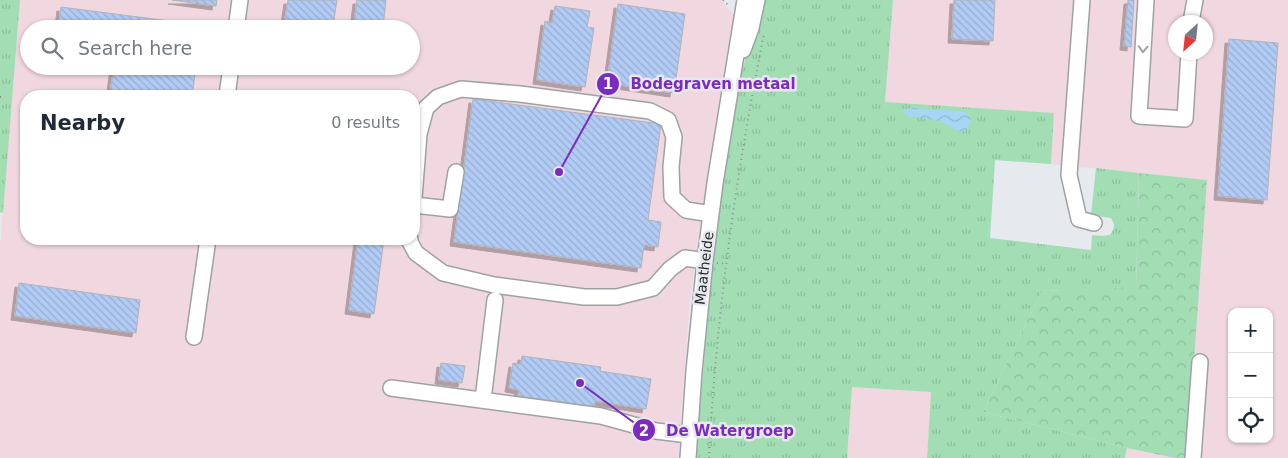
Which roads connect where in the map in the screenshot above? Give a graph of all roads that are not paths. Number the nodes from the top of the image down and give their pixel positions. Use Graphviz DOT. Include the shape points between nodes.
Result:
graph roads {
  1 [pos="240,0"];
  2 [pos="745,0"];
  3 [pos="757,0"];
  4 [pos="1082,0"];
  5 [pos="1146,0"];
  6 [pos="1195,0"];
  7 [pos="1192,15"];
  8 [pos="237,20"];
  9 [pos="1189,60"];
  10 [pos="230,75"];
  11 [pos="732,80"];
  12 [pos="228,90"];
  13 [pos="420,130"];
  14 [pos="456,172"];
  15 [pos="420,206"];
  16 [pos="711,214"];
  17 [pos="1094,223"];
  18 [pos="207,245"];
  19 [pos="412,245"];
  20 [pos="705,261"];
  21 [pos="495,300"];
  22 [pos="194,337"];
  23 [pos="1200,362"];
  24 [pos="391,388"];
  25 [pos="483,400"];
  26 [pos="689,435"];
  27 [pos="688,458"];
  28 [pos="1193,458"];
  1 -- 8 [label="street"];
  2 -- 11 [label="street, Maatheide"];
  3 -- 11 [label="street, Maatheide" via="751,28"];
  4 -- 17 [label="street" via="1069,175 1079,218"];
  5 -- 9 [label="street, one-way" via="1139,116 1185,120"];
  6 -- 7 [label="street"];
  10 -- 12 [label="street"];
  11 -- 16 [label="street, Maatheide"];
  13 -- 16 [label="street" via="426,108 438,96 461,89 650,111 668,120 674,137 672,197 686,210"];
  14 -- 15 [label="street" via="450,209"];
  16 -- 20 [label="street, Maatheide"];
  18 -- 22 [label="street"];
  19 -- 20 [label="street" via="416,253 443,273 494,285 584,297 617,297 653,288 685,258"];
  20 -- 26 [label="street, Maatheide"];
  21 -- 25 [label="street"];
  23 -- 28 [label="street"];
  24 -- 25 [label="street"];
  25 -- 26 [label="street" via="601,416 656,431"];
  26 -- 27 [label="street, Maatheide"];
}
